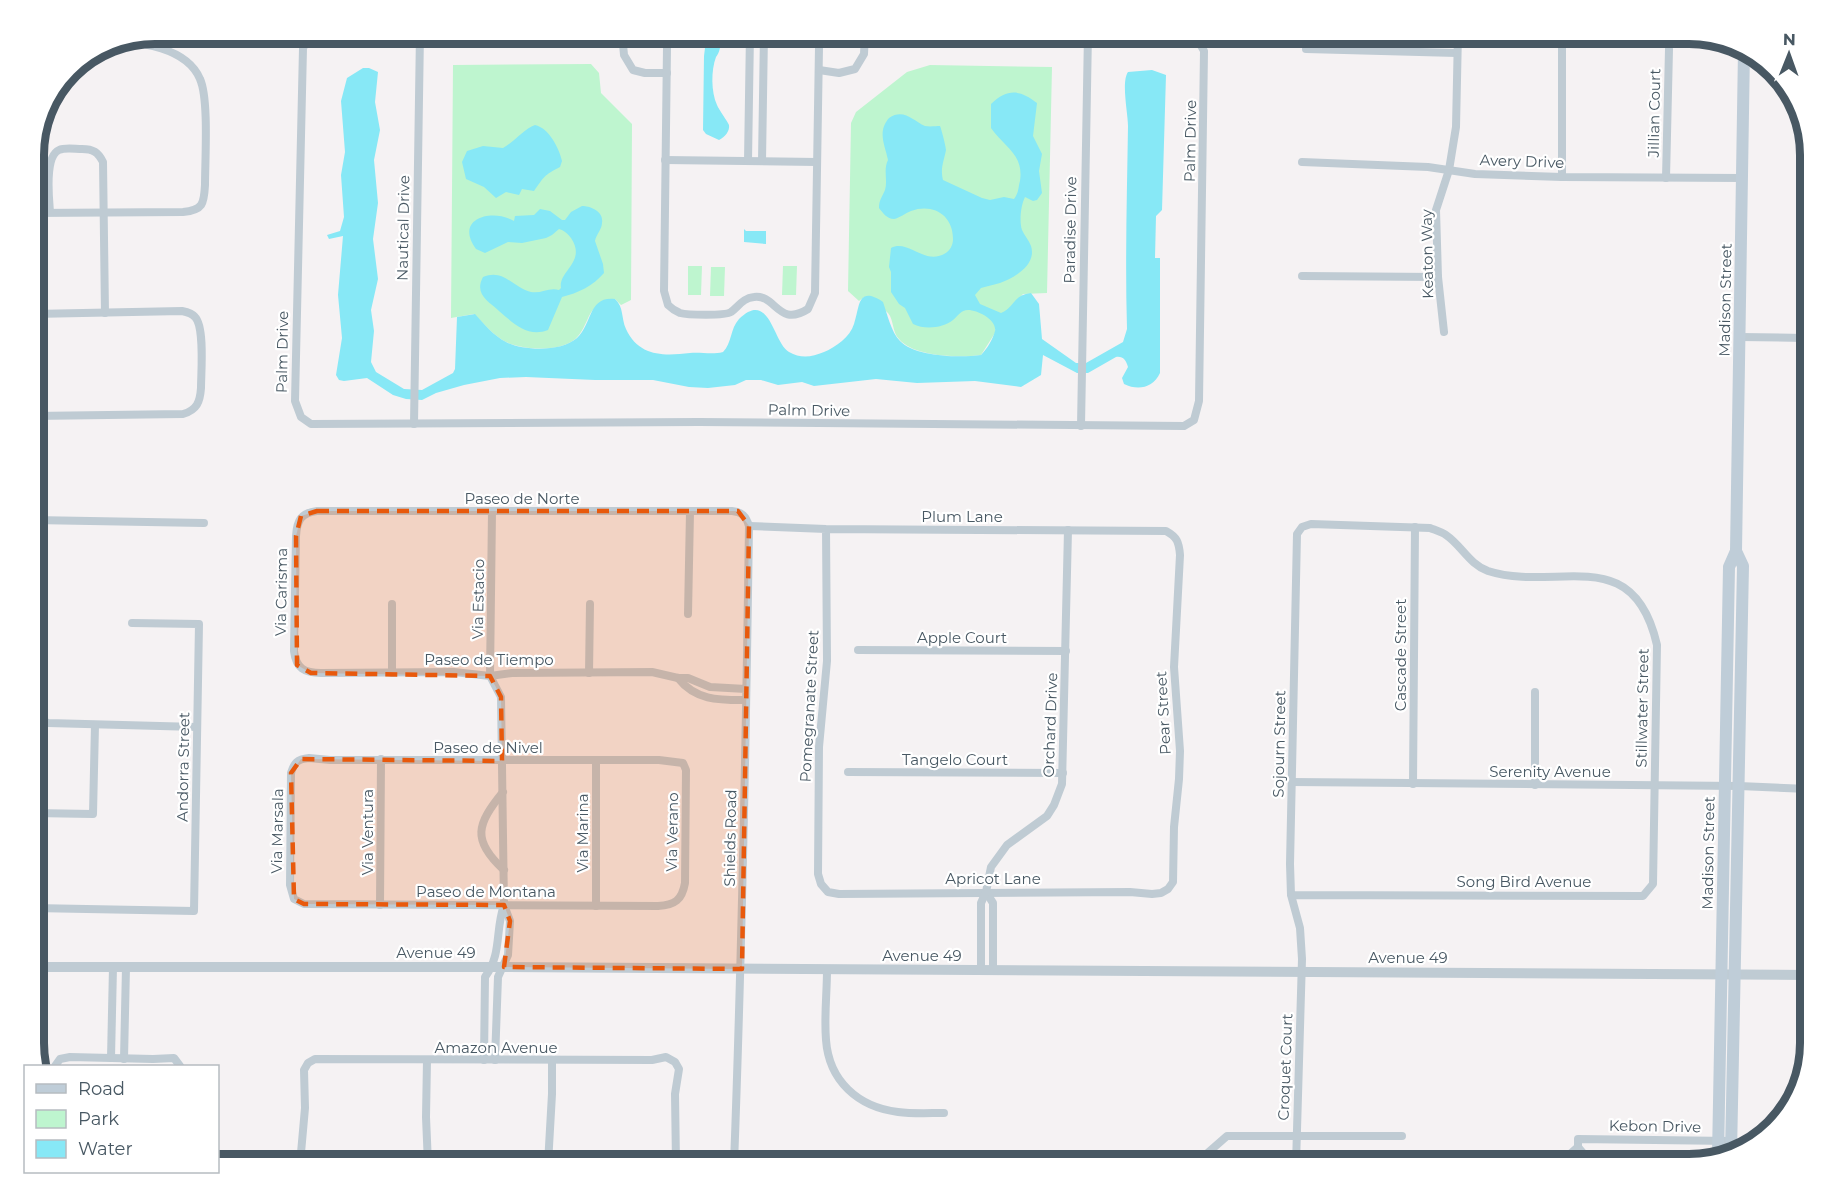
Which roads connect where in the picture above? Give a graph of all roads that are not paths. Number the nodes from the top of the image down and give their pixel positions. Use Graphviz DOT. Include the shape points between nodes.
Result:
graph roads {
  1 [pos="143,44"];
  2 [pos="305,44"];
  3 [pos="420,44"];
  4 [pos="623,44"];
  5 [pos="666,44"];
  6 [pos="750,44"];
  7 [pos="764,44"];
  8 [pos="820,44"];
  9 [pos="864,44"];
  10 [pos="1088,44"];
  11 [pos="1198,44"];
  12 [pos="1457,44"];
  13 [pos="1562,47"];
  14 [pos="1306,49"];
  15 [pos="1669,49"];
  16 [pos="1457,53"];
  17 [pos="1744,58"];
  18 [pos="819,70"];
  19 [pos="667,73"];
  20 [pos="665,160"];
  21 [pos="748,161"];
  22 [pos="762,161"];
  23 [pos="817,162"];
  24 [pos="1302,162"];
  25 [pos="1449,170"];
  26 [pos="1562,177"];
  27 [pos="1666,178"];
  28 [pos="1742,178"];
  29 [pos="44,212"];
  30 [pos="50,212"];
  31 [pos="104,212"];
  32 [pos="1302,276"];
  33 [pos="1438,277"];
  34 [pos="105,313"];
  35 [pos="44,314"];
  36 [pos="1444,332"];
  37 [pos="1740,337"];
  38 [pos="1800,338"];
  39 [pos="44,416"];
  40 [pos="414,424"];
  41 [pos="1081,426"];
  42 [pos="492,511"];
  43 [pos="690,512"];
  44 [pos="743,514"];
  45 [pos="301,516"];
  46 [pos="44,520"];
  47 [pos="204,523"];
  48 [pos="749,526"];
  49 [pos="1415,527"];
  50 [pos="826,529"];
  51 [pos="1068,530"];
  52 [pos="1175,536"];
  53 [pos="1736,551"];
  54 [pos="392,604"];
  55 [pos="590,604"];
  56 [pos="688,614"];
  57 [pos="132,622"];
  58 [pos="858,650"];
  59 [pos="1066,651"];
  60 [pos="300,668"];
  61 [pos="392,673"];
  62 [pos="589,673"];
  63 [pos="490,676"];
  64 [pos="678,678"];
  65 [pos="746,689"];
  66 [pos="1535,692"];
  67 [pos="746,700"];
  68 [pos="44,721"];
  69 [pos="95,725"];
  70 [pos="197,727"];
  71 [pos="381,759"];
  72 [pos="596,760"];
  73 [pos="502,761"];
  74 [pos="294,763"];
  75 [pos="682,763"];
  76 [pos="848,772"];
  77 [pos="1063,773"];
  78 [pos="1292,782"];
  79 [pos="1413,784"];
  80 [pos="1535,785"];
  81 [pos="1654,786"];
  82 [pos="1724,786"];
  83 [pos="1739,786"];
  84 [pos="1800,789"];
  85 [pos="503,792"];
  86 [pos="44,813"];
  87 [pos="504,870"];
  88 [pos="821,884"];
  89 [pos="1168,889"];
  90 [pos="986,892"];
  91 [pos="1291,895"];
  92 [pos="294,899"];
  93 [pos="678,901"];
  94 [pos="380,904"];
  95 [pos="504,904"];
  96 [pos="596,906"];
  97 [pos="44,908"];
  98 [pos="44,967"];
  99 [pos="113,967"];
  100 [pos="126,967"];
  101 [pos="498,967"];
  102 [pos="742,969"];
  103 [pos="827,970"];
  104 [pos="981,970"];
  105 [pos="993,970"];
  106 [pos="1301,971"];
  107 [pos="1721,974"];
  108 [pos="1736,974"];
  109 [pos="1800,975"];
  110 [pos="111,1058"];
  111 [pos="124,1059"];
  112 [pos="427,1060"];
  113 [pos="484,1060"];
  114 [pos="495,1060"];
  115 [pos="552,1061"];
  116 [pos="56,1065"];
  117 [pos="180,1065"];
  118 [pos="945,1113"];
  119 [pos="1402,1136"];
  120 [pos="1296,1137"];
  121 [pos="1718,1141"];
  122 [pos="1578,1143"];
  123 [pos="1731,1145"];
  124 [pos="1729,1146"];
  125 [pos="1718,1149"];
  126 [pos="301,1154"];
  127 [pos="428,1154"];
  128 [pos="549,1154"];
  129 [pos="676,1154"];
  130 [pos="735,1154"];
  131 [pos="1206,1154"];
  132 [pos="1296,1154"];
  133 [pos="1570,1154"];
  134 [pos="1584,1154"];
  1 -- 31 [label="street" via="177,56 191,65 200,78 204,94 205,191 201,207 194,211"];
  2 -- 40 [label="street, Palm Drive" via="295,401 301,417 311,423"];
  3 -- 40 [label="street, Nautical Drive"];
  4 -- 19 [label="street" via="624,55 633,70"];
  5 -- 19 [label="street"];
  6 -- 21 [label="street"];
  7 -- 22 [label="street"];
  8 -- 18 [label="street"];
  9 -- 18 [label="street" via="864,54 855,69 839,74"];
  10 -- 41 [label="street, Paradise Drive"];
  11 -- 41 [label="street, Palm Drive" via="1204,51 1205,69 1198,409 1194,420 1179,427"];
  12 -- 16 [label="street, Keaton Way"];
  13 -- 26 [label="street"];
  14 -- 16 [label="street"];
  15 -- 27 [label="street, Jillian Court"];
  16 -- 25 [label="street, Keaton Way" via="1456,127"];
  17 -- 28 [label="main road, Madison Street"];
  18 -- 23 [label="street"];
  19 -- 20 [label="street"];
  20 -- 21 [label="street"];
  20 -- 23 [label="street" via="664,291 668,305 681,313 725,315 755,297 765,298 786,315 801,314 812,303"];
  21 -- 22 [label="street"];
  22 -- 23 [label="street"];
  24 -- 25 [label="street, Avery Drive"];
  25 -- 26 [label="street, Avery Drive"];
  25 -- 33 [label="street, Keaton Way" via="1436,210"];
  26 -- 27 [label="street, Avery Drive"];
  27 -- 28 [label="street, Avery Drive"];
  28 -- 37 [label="main road, Madison Street"];
  29 -- 30 [label="street"];
  30 -- 31 [label="street"];
  30 -- 31 [label="street" via="52,155 60,149 91,149 104,162"];
  31 -- 34 [label="street"];
  32 -- 33 [label="street"];
  33 -- 36 [label="street, Keaton Way"];
  34 -- 35 [label="street"];
  34 -- 39 [label="street" via="182,311 195,316 200,329 201,376 201,398 196,407 183,414"];
  37 -- 38 [label="street"];
  37 -- 53 [label="main road, Madison Street"];
  40 -- 41 [label="street, Palm Drive"];
  42 -- 43 [label="street, Paseo de Norte"];
  42 -- 45 [label="street, Paseo de Norte" via="317,511"];
  42 -- 63 [label="street, Via Estacio"];
  43 -- 44 [label="street, Paseo de Norte"];
  43 -- 56 [label="street"];
  44 -- 48 [label="street, Shields Road"];
  45 -- 60 [label="street, Via Carisma" via="296,527 294,651"];
  46 -- 47 [label="street"];
  48 -- 50 [label="street, Plum Lane"];
  48 -- 65 [label="street, Shields Road"];
  49 -- 78 [label="street, Sojourn Street" via="1311,524 1297,534"];
  49 -- 79 [label="street, Cascade Street"];
  49 -- 81 [label="street, Stillwater Street" via="1445,534 1485,570 1595,577 1628,590 1646,612 1657,645"];
  50 -- 51 [label="street, Plum Lane"];
  50 -- 88 [label="street, Pomegranate Street" via="827,661 818,784"];
  51 -- 52 [label="street, Plum Lane" via="1166,531"];
  51 -- 59 [label="street, Orchard Drive"];
  52 -- 89 [label="street, Pear Street" via="1180,555 1174,657 1180,760 1174,873"];
  53 -- 82 [label="main road, Madison Street" via="1729,567"];
  53 -- 83 [label="main road, Madison Street" via="1743,567"];
  54 -- 61 [label="street"];
  55 -- 62 [label="street"];
  57 -- 70 [label="street, Andorra Street" via="199,624"];
  58 -- 59 [label="street, Apple Court"];
  59 -- 77 [label="street, Orchard Drive"];
  60 -- 61 [label="street, Paseo de Tiempo" via="311,673"];
  61 -- 63 [label="street, Paseo de Tiempo"];
  62 -- 63 [label="street, Paseo de Tiempo"];
  62 -- 64 [label="street, Paseo de Tiempo" via="652,672"];
  63 -- 73 [label="street, Via Estacio" via="501,697"];
  64 -- 65 [label="street, Paseo de Tiempo" via="711,687"];
  64 -- 67 [label="street, Paseo de Tiempo" via="694,694"];
  65 -- 67 [label="street, Shields Road"];
  66 -- 80 [label="street"];
  67 -- 102 [label="street, Shields Road"];
  68 -- 69 [label="street"];
  69 -- 70 [label="street"];
  69 -- 86 [label="street" via="93,814"];
  70 -- 97 [label="street, Andorra Street" via="194,910"];
  71 -- 73 [label="street, Paseo de Nivel"];
  71 -- 74 [label="street, Paseo de Nivel" via="309,758"];
  71 -- 94 [label="street, Via Ventura"];
  72 -- 73 [label="street, Paseo de Nivel"];
  72 -- 75 [label="street, Paseo de Nivel"];
  72 -- 96 [label="street, Via Marina"];
  73 -- 85 [label="street, Via Estacio"];
  74 -- 92 [label="street, Via Marsala" via="290,885"];
  75 -- 93 [label="street, Via Verano" via="687,770 684,883"];
  76 -- 77 [label="street, Tangelo Court"];
  77 -- 90 [label="street, Orchard Drive" via="1059,794 1047,816 1006,845 995,859"];
  78 -- 79 [label="street, Serenity Avenue"];
  78 -- 91 [label="street, Sojourn Street"];
  79 -- 80 [label="street, Serenity Avenue"];
  80 -- 81 [label="street, Serenity Avenue"];
  81 -- 82 [label="street, Serenity Avenue"];
  81 -- 91 [label="street, Song Bird Avenue" via="1653,884 1643,896"];
  82 -- 83 [label="street, Serenity Avenue"];
  82 -- 107 [label="main road, Madison Street"];
  83 -- 84 [label="street, Serenity Avenue"];
  83 -- 108 [label="main road, Madison Street"];
  85 -- 87 [label="street, Via Estacio"];
  85 -- 87 [label="street" via="486,814 482,834 485,851"];
  87 -- 95 [label="street, Via Estacio"];
  88 -- 90 [label="street, Apricot Lane" via="828,892 839,894"];
  89 -- 90 [label="street, Apricot Lane" via="1152,894"];
  90 -- 104 [label="street, Orchard Drive" via="981,903"];
  90 -- 105 [label="street, Orchard Drive" via="993,903"];
  91 -- 106 [label="street, Sojourn Street" via="1300,928"];
  92 -- 94 [label="street, Paseo de Montana" via="304,904"];
  93 -- 96 [label="street, Paseo de Montana" via="669,905"];
  94 -- 95 [label="street, Paseo de Montana"];
  95 -- 96 [label="street, Paseo de Montana"];
  95 -- 101 [label="street, Via Estacio" via="510,921 508,956"];
  98 -- 99 [label="street, Avenue 49"];
  99 -- 100 [label="street, Avenue 49"];
  99 -- 110 [label="street"];
  100 -- 101 [label="street, Avenue 49"];
  100 -- 111 [label="street"];
  101 -- 102 [label="street, Avenue 49"];
  101 -- 113 [label="street" via="485,977"];
  101 -- 114 [label="street"];
  102 -- 103 [label="street, Avenue 49"];
  102 -- 130 [label="street, Shields Road"];
  103 -- 104 [label="street, Avenue 49"];
  103 -- 118 [label="street" via="825,1041 832,1067 844,1086 865,1104 876,1107 897,1112"];
  104 -- 105 [label="street, Avenue 49"];
  105 -- 106 [label="street, Avenue 49"];
  106 -- 107 [label="street, Avenue 49"];
  106 -- 120 [label="street, Croquet Court"];
  107 -- 108 [label="street, Avenue 49"];
  107 -- 121 [label="main road, Madison Street"];
  108 -- 109 [label="street, Avenue 49"];
  108 -- 123 [label="main road, Madison Street"];
  110 -- 111 [label="street"];
  110 -- 116 [label="street" via="70,1057 60,1059"];
  111 -- 117 [label="street" via="174,1058"];
  112 -- 113 [label="street, Amazon Avenue"];
  112 -- 126 [label="street, Amazon Avenue" via="315,1059 308,1063 304,1070"];
  112 -- 127 [label="street"];
  113 -- 114 [label="street, Amazon Avenue"];
  114 -- 115 [label="street, Amazon Avenue"];
  115 -- 128 [label="street"];
  115 -- 129 [label="street, Amazon Avenue" via="666,1057 675,1062 679,1069 675,1094"];
  119 -- 120 [label="street"];
  120 -- 131 [label="street" via="1227,1136"];
  120 -- 132 [label="street, Croquet Court"];
  121 -- 122 [label="street, Kebon Drive"];
  121 -- 124 [label="street, Kebon Drive"];
  121 -- 125 [label="main road, Madison Street"];
  122 -- 133 [label="street"];
  122 -- 134 [label="street"];
}
